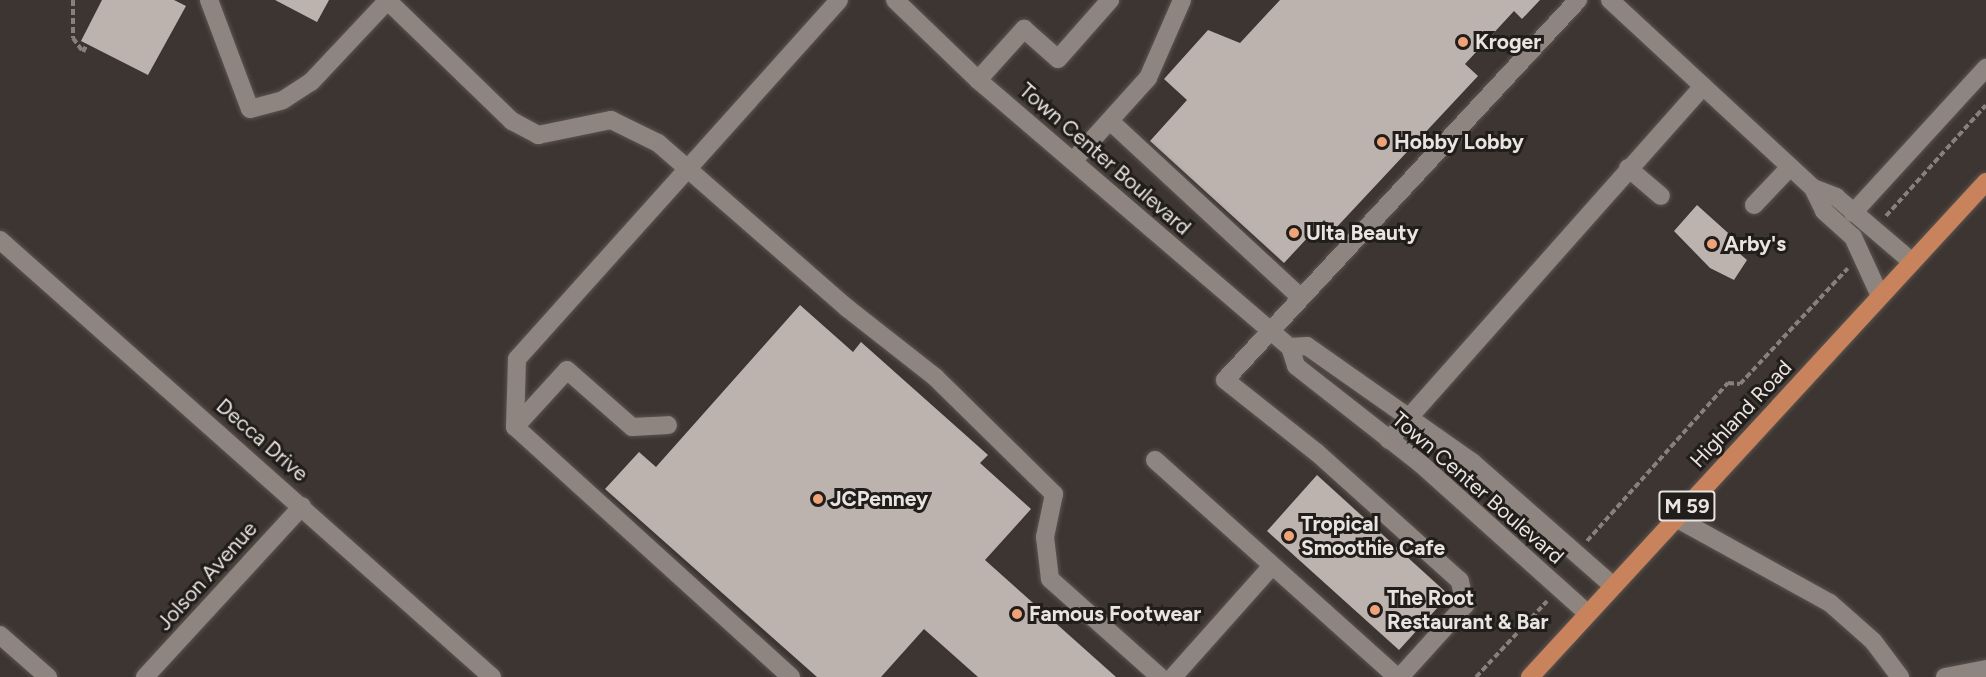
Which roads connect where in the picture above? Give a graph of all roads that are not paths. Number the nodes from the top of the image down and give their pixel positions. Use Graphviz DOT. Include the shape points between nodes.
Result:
graph roads {
  1 [pos="209,0"];
  2 [pos="388,0"];
  3 [pos="839,0"];
  4 [pos="895,0"];
  5 [pos="1110,0"];
  6 [pos="1182,0"];
  7 [pos="1578,0"];
  8 [pos="1610,0"];
  9 [pos="1986,68"];
  10 [pos="978,80"];
  11 [pos="1703,86"];
  12 [pos="1110,121"];
  13 [pos="1073,161"];
  14 [pos="1790,167"];
  15 [pos="688,168"];
  16 [pos="1628,168"];
  17 [pos="1986,182"];
  18 [pos="1813,188"];
  19 [pos="1661,196"];
  20 [pos="1754,205"];
  21 [pos="1854,213"];
  22 [pos="0,240"];
  23 [pos="1912,262"];
  24 [pos="1880,296"];
  25 [pos="1300,297"];
  26 [pos="1269,330"];
  27 [pos="1290,347"];
  28 [pos="1409,418"];
  29 [pos="668,425"];
  30 [pos="515,428"];
  31 [pos="1389,440"];
  32 [pos="1155,460"];
  33 [pos="302,506"];
  34 [pos="1676,518"];
  35 [pos="1272,566"];
  36 [pos="1614,586"];
  37 [pos="1588,614"];
  38 [pos="0,634"];
  39 [pos="1986,669"];
  40 [pos="48,677"];
  41 [pos="146,677"];
  42 [pos="492,677"];
  43 [pos="791,677"];
  44 [pos="1160,677"];
  45 [pos="1173,677"];
  46 [pos="1399,677"];
  47 [pos="1530,677"];
  48 [pos="1900,677"];
  49 [pos="1945,677"];
  1 -- 2 [label="street" via="250,109 284,99 311,82"];
  2 -- 15 [label="street" via="512,121 538,135 621,123"];
  3 -- 15 [label="street"];
  4 -- 10 [label="street, Town Center Boulevard"];
  5 -- 10 [label="street" via="1058,59 1024,29"];
  6 -- 12 [label="street" via="1148,78"];
  7 -- 25 [label="street"];
  8 -- 11 [label="street"];
  9 -- 21 [label="street"];
  10 -- 13 [label="street, Town Center Boulevard"];
  11 -- 14 [label="street"];
  11 -- 16 [label="street"];
  12 -- 13 [label="street"];
  12 -- 25 [label="street"];
  13 -- 26 [label="street, Town Center Boulevard"];
  14 -- 18 [label="street"];
  14 -- 20 [label="street"];
  15 -- 30 [label="street" via="517,359"];
  15 -- 44 [label="street" via="847,308 935,377 1044,480 1054,494 1045,537 1050,579"];
  16 -- 19 [label="street"];
  16 -- 28 [label="street" via="1560,242 1554,258"];
  17 -- 23 [label="highway, Highland Road / M 59"];
  18 -- 21 [label="street"];
  18 -- 24 [label="street" via="1824,211 1853,237"];
  21 -- 23 [label="street"];
  22 -- 33 [label="street, Decca Drive"];
  23 -- 24 [label="highway, Highland Road / M 59"];
  24 -- 34 [label="highway, Highland Road / M 59"];
  25 -- 26 [label="street"];
  26 -- 27 [label="street, Town Center Boulevard"];
  26 -- 46 [label="street" via="1226,380 1316,452 1460,581 1465,604"];
  27 -- 28 [label="street, Town Center Boulevard" via="1307,346"];
  27 -- 31 [label="street, Town Center Boulevard" via="1296,366"];
  28 -- 31 [label="street"];
  28 -- 36 [label="street, Town Center Boulevard" via="1472,462"];
  29 -- 30 [label="street" via="632,427 567,370"];
  30 -- 43 [label="street"];
  31 -- 37 [label="street, Town Center Boulevard"];
  32 -- 35 [label="street"];
  33 -- 41 [label="street, Jolson Avenue"];
  33 -- 42 [label="street, Decca Drive"];
  34 -- 36 [label="highway, Highland Road / M 59"];
  34 -- 48 [label="street" via="1830,603 1873,641"];
  35 -- 45 [label="street"];
  35 -- 46 [label="street"];
  36 -- 37 [label="highway, Highland Road / M 59"];
  37 -- 47 [label="highway, Highland Road / M 59"];
  38 -- 40 [label="street"];
  39 -- 49 [label="street"];
}
